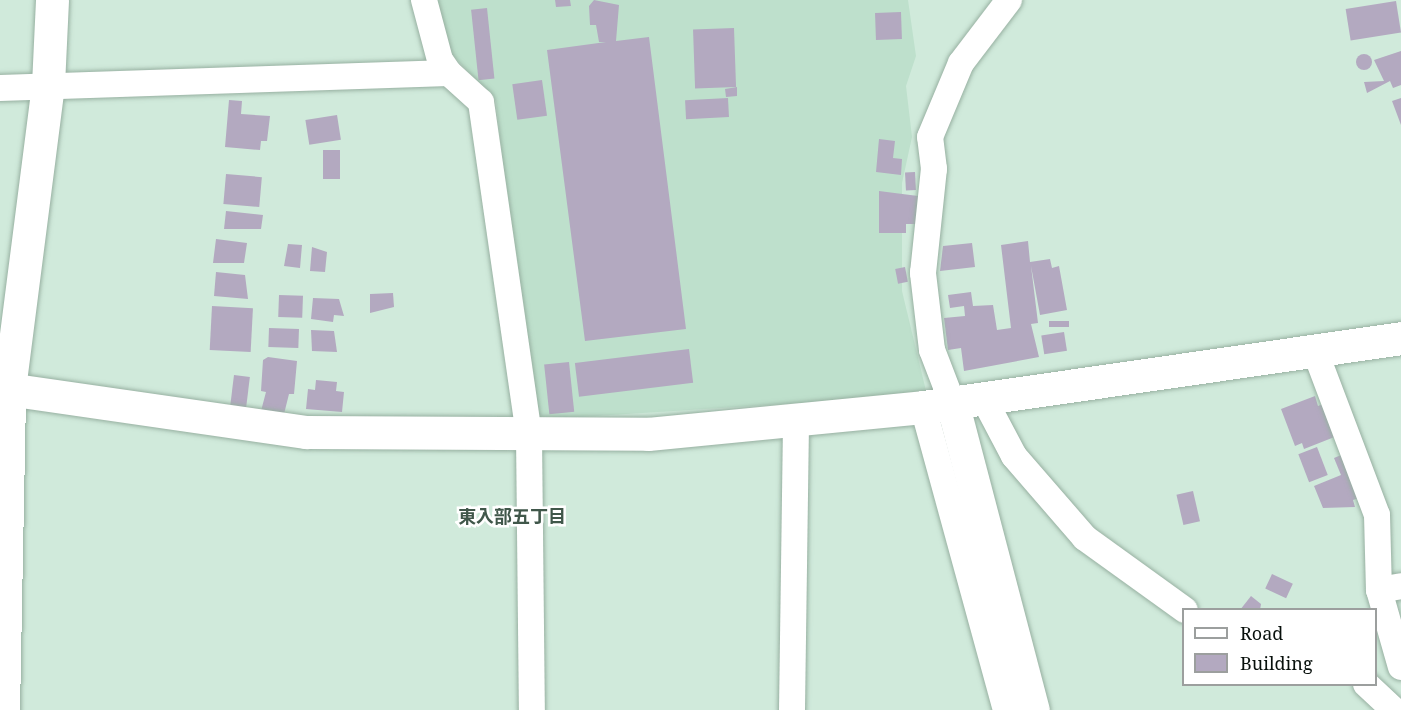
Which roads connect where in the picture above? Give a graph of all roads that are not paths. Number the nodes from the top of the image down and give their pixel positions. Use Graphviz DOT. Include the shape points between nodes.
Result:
graph roads {
  1 [pos="52,0"];
  2 [pos="424,0"];
  3 [pos="1009,0"];
  4 [pos="449,73"];
  5 [pos="48,85"];
  6 [pos="0,88"];
  7 [pos="1401,338"];
  8 [pos="1315,351"];
  9 [pos="4,388"];
  10 [pos="984,399"];
  11 [pos="938,405"];
  12 [pos="796,422"];
  13 [pos="529,435"];
  14 [pos="1390,588"];
  15 [pos="1184,608"];
  16 [pos="1401,667"];
  17 [pos="1368,686"];
  18 [pos="3,710"];
  19 [pos="532,710"];
  20 [pos="792,710"];
  21 [pos="1006,710"];
  22 [pos="1033,710"];
  23 [pos="1394,710"];
  1 -- 5 [label="street"];
  2 -- 4 [label="street" via="440,60"];
  3 -- 11 [label="street" via="961,63 930,137 934,169 923,273"];
  4 -- 5 [label="street"];
  4 -- 13 [label="street" via="481,102"];
  5 -- 6 [label="street"];
  5 -- 9 [label="street"];
  7 -- 8 [label="street"];
  8 -- 10 [label="street"];
  8 -- 14 [label="street" via="1377,515"];
  9 -- 13 [label="street" via="306,432"];
  9 -- 18 [label="street"];
  10 -- 11 [label="street"];
  10 -- 15 [label="street" via="1014,456 1085,538"];
  11 -- 12 [label="street"];
  11 -- 21 [label="street"];
  11 -- 22 [label="street"];
  12 -- 13 [label="street" via="648,434"];
  12 -- 20 [label="street"];
  13 -- 19 [label="street"];
  14 -- 16 [label="street"];
  17 -- 23 [label="street"];
}
